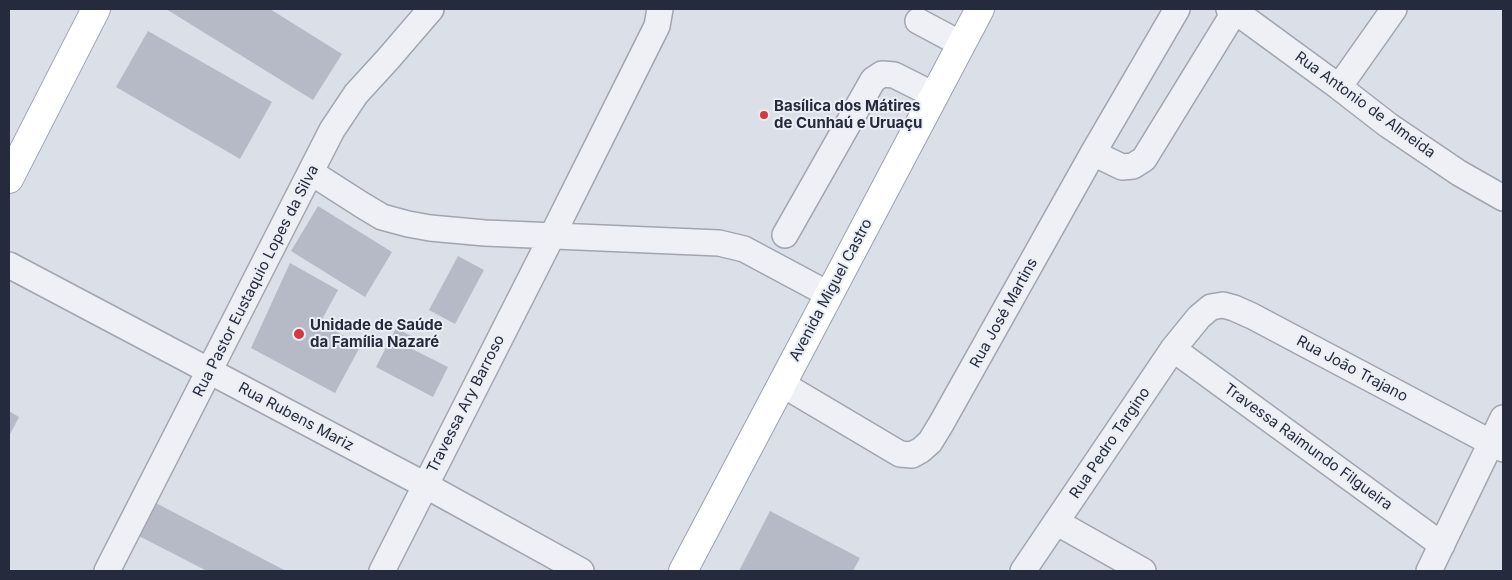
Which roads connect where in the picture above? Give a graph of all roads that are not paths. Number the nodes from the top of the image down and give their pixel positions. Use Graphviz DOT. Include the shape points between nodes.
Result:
graph roads {
  1 [pos="96,9"];
  2 [pos="431,9"];
  3 [pos="660,9"];
  4 [pos="980,9"];
  5 [pos="1177,9"];
  6 [pos="1394,9"];
  7 [pos="1232,10"];
  8 [pos="918,21"];
  9 [pos="961,44"];
  10 [pos="1340,87"];
  11 [pos="934,95"];
  12 [pos="1093,153"];
  13 [pos="312,173"];
  14 [pos="9,179"];
  15 [pos="1503,198"];
  16 [pos="784,235"];
  17 [pos="552,236"];
  18 [pos="9,265"];
  19 [pos="828,294"];
  20 [pos="1199,317"];
  21 [pos="1173,349"];
  22 [pos="210,372"];
  23 [pos="782,384"];
  24 [pos="1503,418"];
  25 [pos="1497,446"];
  26 [pos="425,484"];
  27 [pos="1056,522"];
  28 [pos="1442,545"];
  29 [pos="108,571"];
  30 [pos="382,571"];
  31 [pos="581,571"];
  32 [pos="683,571"];
  33 [pos="1023,571"];
  34 [pos="1143,571"];
  35 [pos="1429,571"];
  1 -- 14 [label="main road"];
  2 -- 13 [label="street, Rua Pastor Eustaquio Lopes da Silva" via="356,94 332,130"];
  3 -- 17 [label="street, Travessa Ary Barroso" via="657,26"];
  4 -- 9 [label="main road, Avenida Miguel Castro"];
  5 -- 12 [label="street, Rua José Martins"];
  6 -- 10 [label="street"];
  7 -- 10 [label="street, Rua Antonio de Almeida"];
  7 -- 12 [label="street" via="1144,159 1133,166 1122,167"];
  8 -- 9 [label="street"];
  9 -- 11 [label="main road, Avenida Miguel Castro"];
  10 -- 15 [label="street, Rua Antonio de Almeida" via="1388,125"];
  11 -- 16 [label="street" via="894,75 882,74 874,80"];
  11 -- 19 [label="main road, Avenida Miguel Castro"];
  12 -- 23 [label="street, Rua José Martins" via="951,407 930,442 921,450 912,455 900,454"];
  13 -- 17 [label="street" via="382,217 408,224"];
  13 -- 22 [label="street, Rua Pastor Eustaquio Lopes da Silva"];
  17 -- 19 [label="street" via="719,243 744,249"];
  17 -- 26 [label="street, Travessa Ary Barroso"];
  18 -- 22 [label="street, Rua Rubens Mariz"];
  19 -- 23 [label="main road, Avenida Miguel Castro"];
  20 -- 21 [label="street, Rua Pedro Targino"];
  20 -- 25 [label="street, Rua João Trajano" via="1211,307 1223,305 1234,308"];
  21 -- 27 [label="street, Rua Pedro Targino"];
  21 -- 28 [label="street, Travessa Raimundo Filgueira"];
  22 -- 26 [label="street, Rua Rubens Mariz"];
  22 -- 29 [label="street, Rua Pastor Eustaquio Lopes da Silva"];
  23 -- 32 [label="main road, Avenida Miguel Castro"];
  24 -- 25 [label="street"];
  25 -- 28 [label="street"];
  26 -- 30 [label="street, Travessa Ary Barroso"];
  26 -- 31 [label="street, Rua Rubens Mariz"];
  27 -- 33 [label="street, Rua Pedro Targino"];
  27 -- 34 [label="street"];
  28 -- 35 [label="street"];
}
